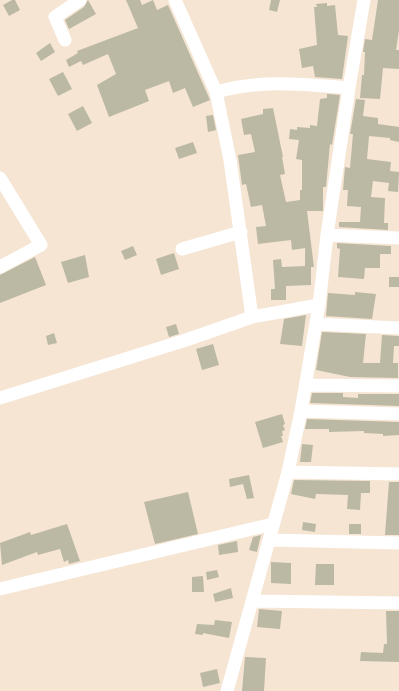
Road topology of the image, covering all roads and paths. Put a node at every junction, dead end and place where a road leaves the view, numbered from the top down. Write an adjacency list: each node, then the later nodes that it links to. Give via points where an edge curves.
1 (80, 0): 4 (street, via 56,17)
2 (175, 0): 6 (street)
3 (364, 0): 5 (street)
4 (65, 40)
5 (349, 88): 6 (street, via 270,82); 9 (street)
6 (216, 92): 8 (street)
7 (0, 178): 12 (street, via 41,245)
8 (241, 232): 11 (street); 14 (street)
9 (327, 235): 10 (street); 13 (street)
10 (399, 238)
11 (182, 249)
12 (0, 267)
13 (319, 305): 14 (street); 15 (street)
14 (252, 317): 19 (street)
15 (316, 324): 16 (street); 17 (street)
16 (399, 328)
17 (306, 385): 18 (street); 20 (street)
18 (399, 386)
19 (0, 398)
20 (301, 412): 21 (street); 22 (street)
21 (399, 414)
22 (288, 472): 23 (street); 24 (street)
23 (399, 474)
24 (273, 524): 25 (street); 27 (street)
25 (269, 540): 26 (street); 28 (street)
26 (399, 543)
27 (0, 590)
28 (252, 601): 29 (street); 30 (street)
29 (399, 603)
30 (227, 691)

